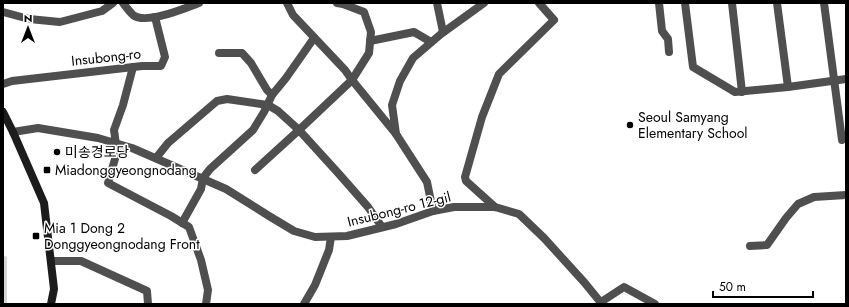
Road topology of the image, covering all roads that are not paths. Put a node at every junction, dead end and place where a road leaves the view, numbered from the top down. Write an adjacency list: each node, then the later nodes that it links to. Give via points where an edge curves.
1 (113, 3): 15 (street, via 102,11 60,22 29,19)
2 (123, 3): 16 (street)
3 (132, 3): 16 (street)
4 (199, 3): 17 (street)
5 (286, 3): 19 (street, via 293,15)
6 (337, 3): 20 (street, via 364,12 372,32)
7 (438, 3): 18 (street)
8 (484, 3): 18 (street)
9 (539, 3): 43 (street, via 554,20 499,74 482,117 465,177 466,181)
10 (659, 3): 22 (street, via 662,31 668,39)
11 (684, 3): 30 (street, via 692,67 735,92)
12 (732, 3): 30 (street)
13 (777, 3): 29 (street)
14 (824, 3): 27 (street)
15 (3, 12)
16 (132, 13): 17 (street, via 134,16 147,19)
17 (155, 17): 24 (street, Insubong-ro, via 165,58 161,66)
18 (443, 32): 21 (street)
19 (314, 38): 26 (street, via 346,70); 31 (street)
20 (370, 41): 21 (street, via 414,32); 26 (street, via 369,53)
21 (431, 42): 36 (street, via 413,58 400,81 392,105)
22 (669, 52)
23 (219, 54): 31 (street, via 242,54)
24 (133, 67): 28 (street, Insubong-ro); 38 (street, via 114,130)
25 (846, 78): 27 (street)
26 (352, 80): 34 (street); 36 (street)
27 (835, 80): 29 (street); 37 (street)
28 (3, 84)
29 (788, 87): 30 (street)
30 (742, 92)
31 (272, 95): 32 (street)
32 (268, 105): 34 (street); 39 (street, via 227,99 217,101 168,143); 41 (street, via 254,130)
33 (3, 112): 35 (main road)
34 (299, 130): 40 (street); 46 (street, via 368,207)
35 (13, 132): 38 (street, Insubong-ro 12-gil, via 38,128); 49 (main road, via 44,203)
36 (396, 134): 44 (street, via 427,182)
37 (842, 140)
38 (115, 143): 39 (street, Insubong-ro 12-gil); 45 (street, via 116,152 108,183)
39 (156, 158): 41 (street, Insubong-ro 12-gil)
40 (255, 170)
41 (202, 178): 45 (street, via 201,189); 47 (street, Insubong-ro 12-gil, via 226,189 294,231 314,237)
42 (846, 195): 48 (street, via 814,197 798,204 767,245)
43 (495, 207): 44 (street, Insubong-ro 12-gil, via 454,207); 50 (street, Insubong-ro 12-gil, via 519,214)
44 (433, 211): 46 (street, Insubong-ro 12-gil)
45 (182, 223): 53 (street, via 190,227 201,260 208,290)
46 (382, 228): 47 (street, Insubong-ro 12-gil, via 347,236)
47 (331, 236): 54 (street, via 329,250 318,278)
48 (750, 246)
49 (51, 261): 51 (main road, via 54,289); 52 (street, via 81,261 147,291)
50 (602, 303): 55 (street, via 624,287)
51 (51, 304)
52 (148, 304)
53 (206, 304)
54 (304, 304)
55 (655, 304)

